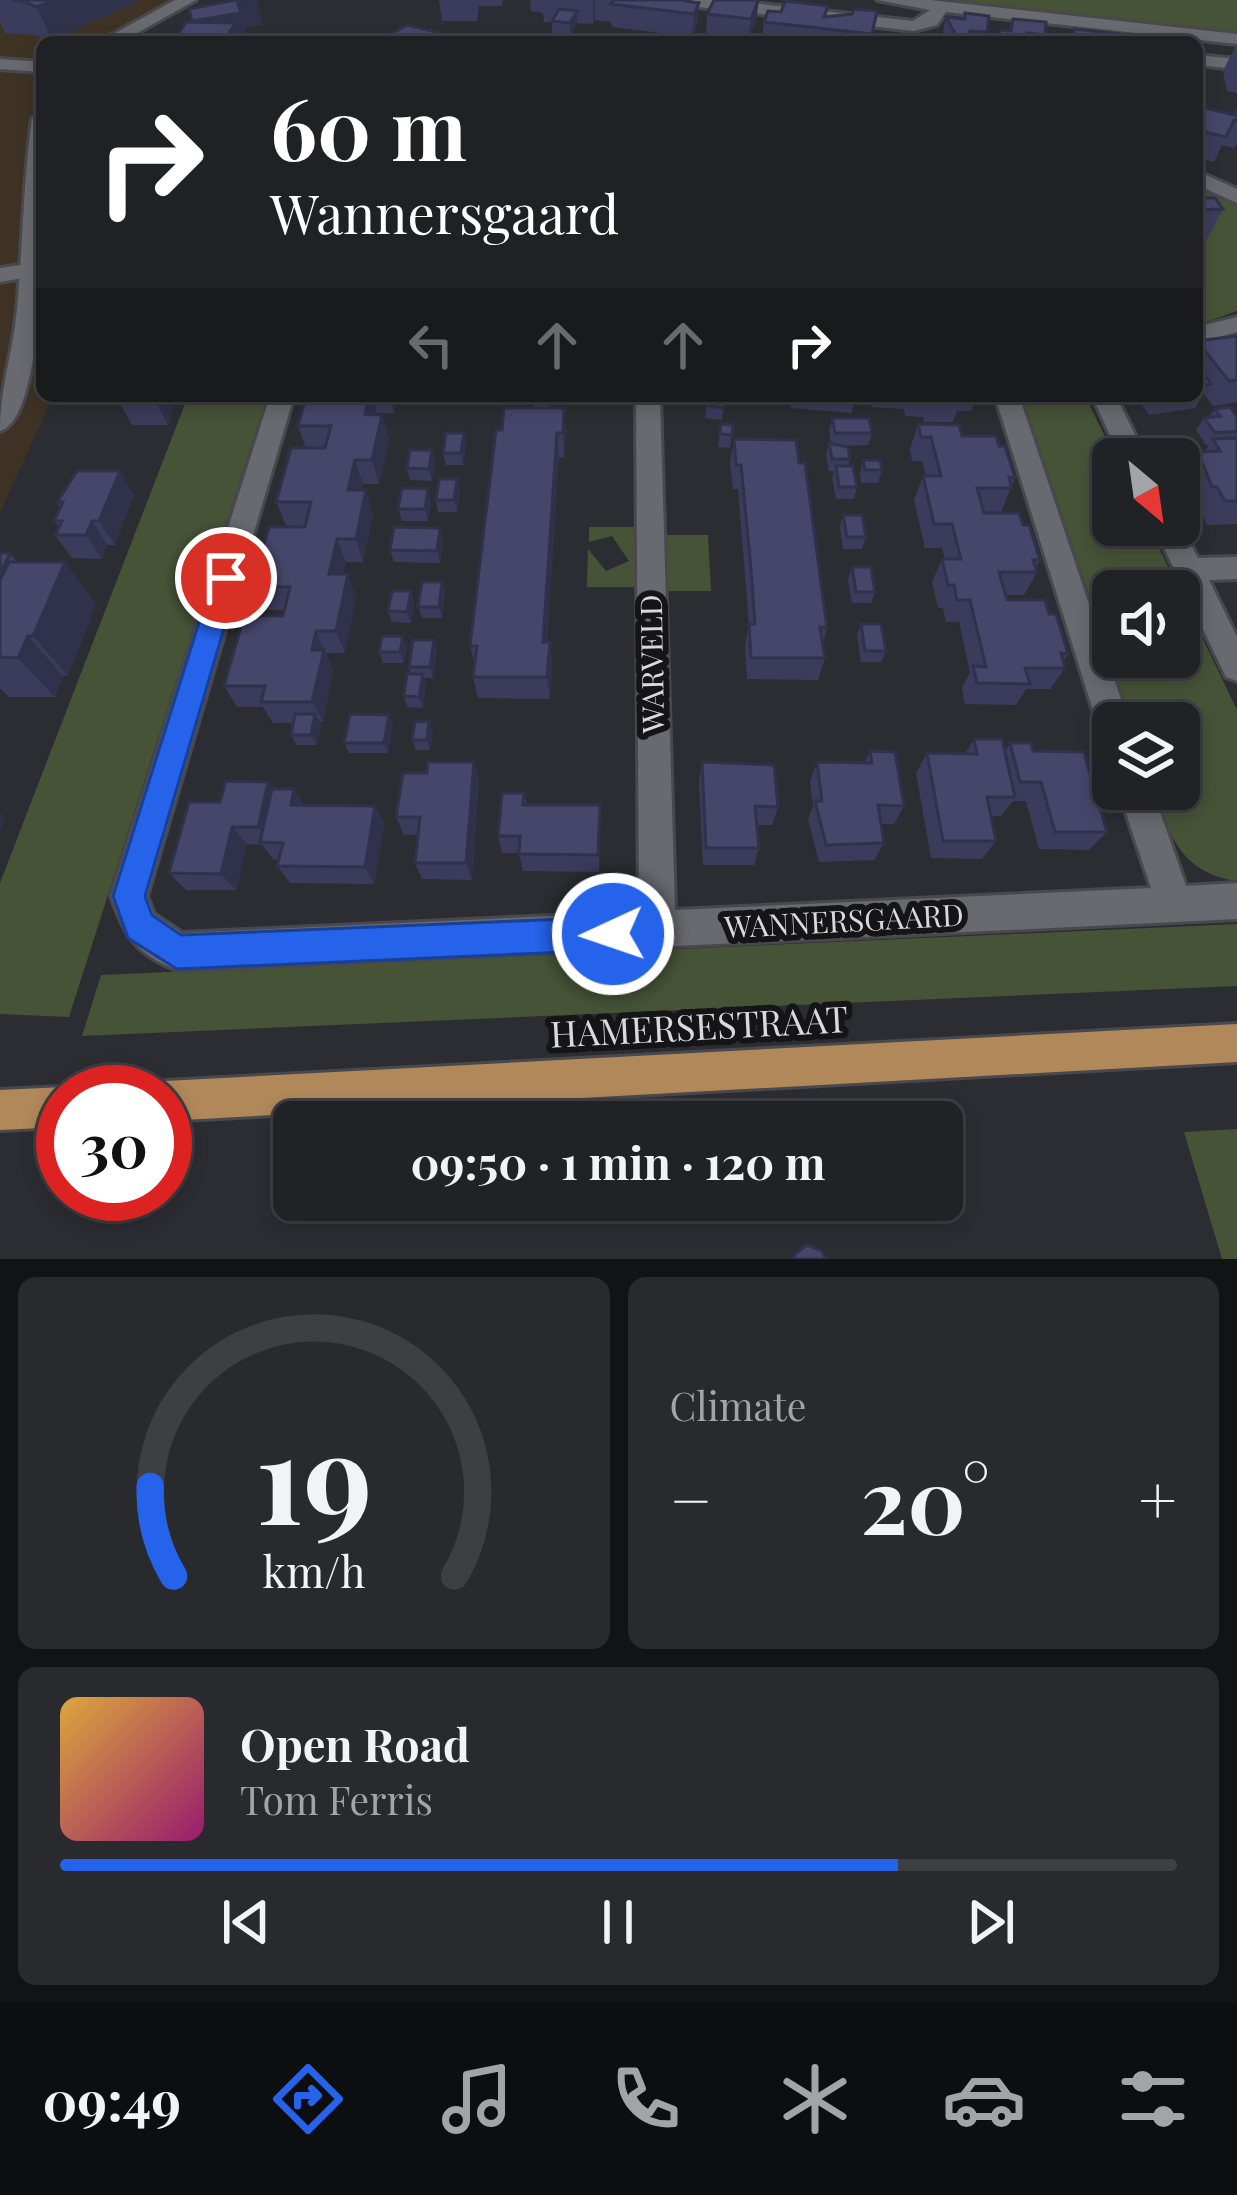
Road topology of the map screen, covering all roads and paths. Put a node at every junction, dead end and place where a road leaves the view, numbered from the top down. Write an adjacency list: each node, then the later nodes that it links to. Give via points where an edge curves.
1 (188, 0): 6 (street)
2 (680, 0): 4 (street, via 914,26)
3 (884, 0): 4 (street)
4 (941, 7): 5 (street)
5 (1048, 19): 7 (street); 8 (street)
6 (119, 36)
7 (1060, 36)
8 (1237, 39)
9 (1203, 61): 11 (street)
10 (0, 64): 12 (street)
11 (1237, 64)
12 (36, 67)
13 (1203, 180): 15 (street)
14 (36, 182): 16 (street)
15 (1237, 197)
16 (27, 271): 17 (street); 24 (street, via 28,328)
17 (0, 275)
18 (1237, 324): 19 (street)
19 (1203, 333)
20 (280, 402): 35 (street, WANNERSGAARD, via 129,896 140,926 177,952)
21 (648, 402): 35 (street, WARVELD)
22 (1009, 402): 31 (street)
23 (1106, 402): 25 (street)
24 (0, 422)
25 (1124, 438)
26 (1177, 546): 28 (street)
27 (1237, 568): 28 (street)
28 (1189, 570)
29 (1200, 592): 30 (street)
30 (1237, 668)
31 (1106, 702)
32 (1143, 810): 34 (street)
33 (1237, 901): 34 (street, WANNERSGAARD)
34 (1175, 904): 35 (street, WANNERSGAARD)
35 (657, 932)
36 (1237, 1043): 37 (main road, HAMERSESTRAAT)
37 (192, 1100)
38 (36, 1108): 39 (main road)
39 (0, 1110)

